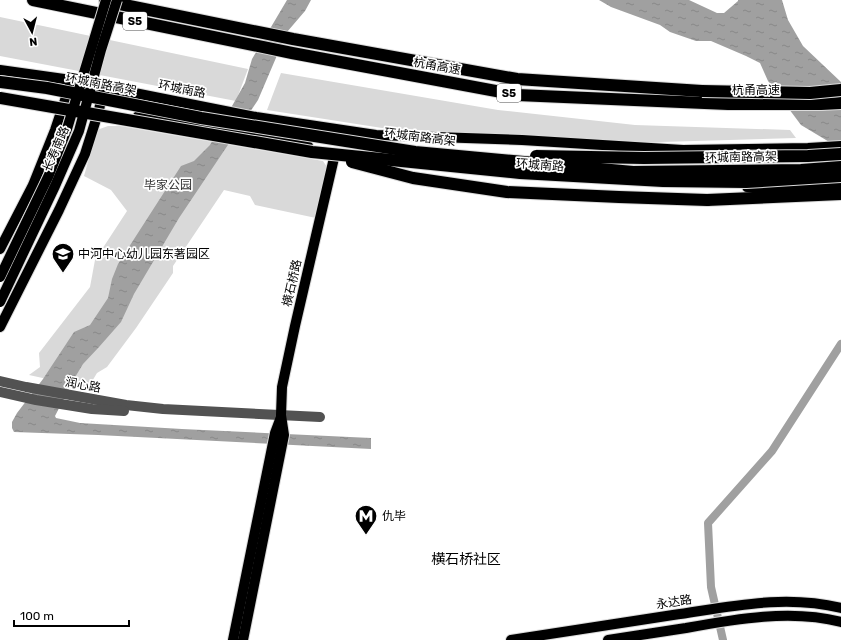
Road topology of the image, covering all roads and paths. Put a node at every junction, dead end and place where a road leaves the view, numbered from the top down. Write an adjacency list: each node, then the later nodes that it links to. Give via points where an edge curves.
1 (33, 0): 11 (highway, 杭甬高速 / S5, via 292,53 516,95 728,104)
2 (102, 0): 9 (highway, 杭甬高速 / S5, bridge, via 244,30 517,79 702,91)
3 (106, 0): 24 (main road, 长寿南路, bridge, via 67,129 49,175)
4 (117, 0): 25 (main road, 长寿南路, bridge, via 100,50 79,131)
5 (0, 70): 6 (main road, 环城南路)
6 (71, 81): 8 (main road, 环城南路); 12 (main road)
7 (0, 82): 16 (highway, 环城南路高架, bridge, via 47,88 201,118)
8 (104, 87): 13 (main road); 14 (main road, 环城南路, via 256,117 376,135 522,140 683,150)
9 (841, 90)
10 (0, 96): 12 (main road); 15 (highway, 环城南路高架, bridge)
11 (841, 103)
12 (64, 105): 13 (main road); 23 (main road, via 33,185)
13 (99, 110): 21 (main road, 环城南路, via 213,127 430,166 508,176 776,188); 26 (main road, via 85,154)
14 (841, 146)
15 (312, 152): 18 (highway, bridge); 20 (highway, 环城南路高架, bridge, via 520,173 663,181 746,182)
16 (415, 152): 17 (highway, bridge, via 644,158); 19 (highway, 环城南路高架, bridge, via 633,172 801,170)
17 (841, 154)
18 (334, 158): 22 (highway, bridge, via 412,178 507,192 707,200); 30 (main road, 横石桥路, via 282,388)
19 (841, 167)
20 (841, 176)
21 (841, 184)
22 (841, 194)
23 (0, 249)
24 (0, 277)
25 (0, 302)
26 (0, 327)
27 (0, 381): 29 (street, 润心路, via 98,401)
28 (0, 392): 29 (street, 润心路, via 92,409)
29 (163, 409): 30 (street, 润心路)
30 (282, 415): 31 (street, 润心路); 34 (main road, 横石桥路, via 275,433); 35 (main road, 横石桥路, via 284,435)
31 (320, 417)
32 (841, 608): 36 (main road, 永达路, via 824,604 780,601 736,605)
33 (841, 622): 37 (main road, via 799,616 738,619)
34 (233, 640)
35 (243, 640)
36 (511, 640)
37 (608, 640)

